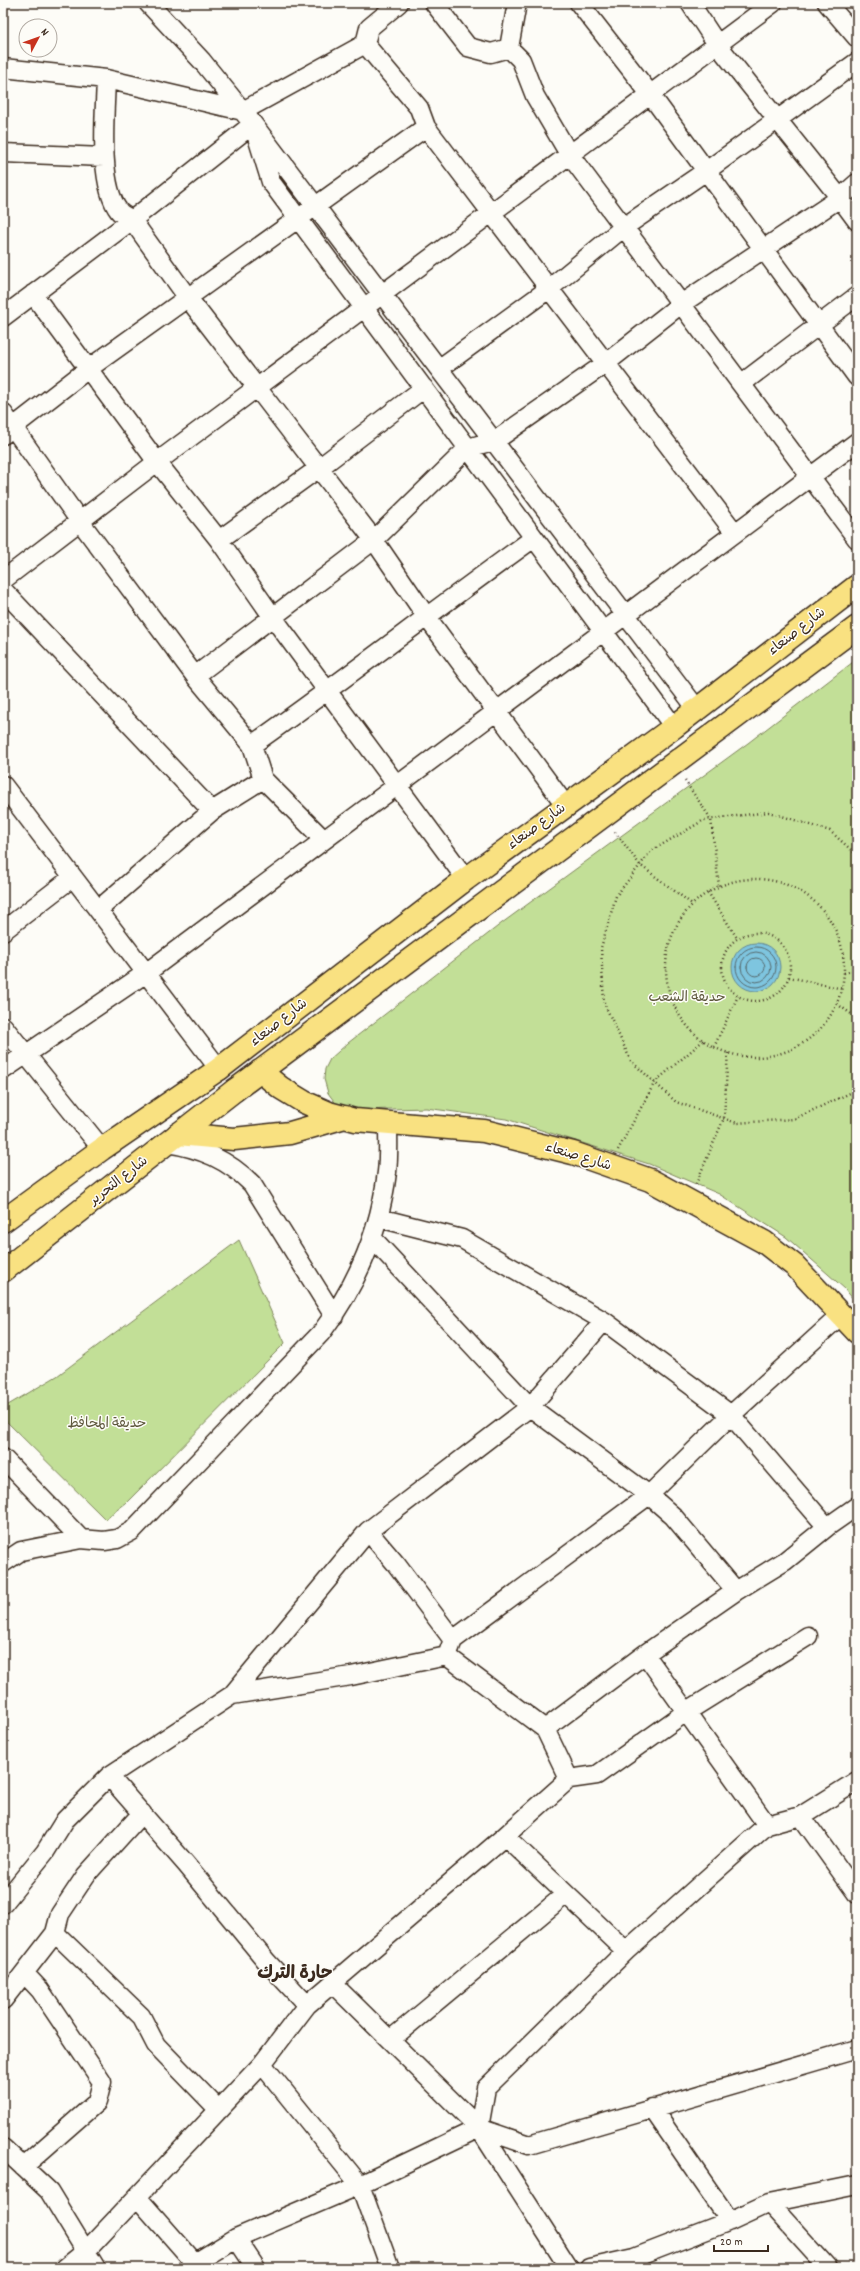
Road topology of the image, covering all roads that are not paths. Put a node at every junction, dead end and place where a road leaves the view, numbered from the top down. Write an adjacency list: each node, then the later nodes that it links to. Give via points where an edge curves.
1 (148, 3): 17 (street, via 202,61)
2 (399, 3): 10 (street, via 369,28)
3 (434, 3): 12 (street, via 468,46 491,53)
4 (517, 3): 12 (street)
5 (579, 3): 16 (street)
6 (690, 3): 11 (street)
7 (772, 3): 11 (street)
8 (827, 3): 9 (street)
9 (857, 38)
10 (365, 44): 17 (street); 19 (street, via 419,108)
11 (717, 44): 16 (street); 18 (street)
12 (509, 48): 21 (street, via 521,60 535,96)
13 (857, 62): 18 (street)
14 (3, 68): 15 (street)
15 (106, 79): 17 (street); 22 (street)
16 (650, 94): 21 (street); 23 (street)
17 (248, 118): 26 (street); 28 (street, via 271,182); 29 (street)
18 (777, 119): 23 (street); 25 (street)
19 (426, 126): 26 (street); 27 (street)
20 (3, 153): 22 (street)
21 (569, 154): 27 (street); 31 (street)
22 (104, 157): 29 (street, via 112,198 120,213)
23 (706, 170): 31 (street); 32 (street)
24 (857, 183): 25 (street)
25 (840, 198): 30 (street); 32 (street)
26 (315, 205): 28 (street); 34 (street)
27 (491, 212): 33 (street); 34 (street)
28 (297, 219): 37 (street); 39 (street)
29 (132, 220): 35 (street); 37 (street)
30 (857, 222)
31 (624, 227): 33 (street); 38 (street)
32 (763, 248): 38 (street); 41 (street)
33 (548, 288): 42 (street); 43 (street)
34 (382, 293): 39 (street); 43 (street)
35 (33, 294): 40 (street); 44 (street)
36 (857, 296): 41 (street)
37 (188, 298): 44 (street); 47 (street)
38 (681, 304): 42 (street); 46 (street)
39 (364, 307): 47 (street); 48 (street)
40 (3, 317)
41 (819, 325): 45 (street); 46 (street)
42 (606, 363): 50 (street); 57 (street)
43 (440, 368): 50 (street)
44 (88, 369): 49 (street); 53 (street)
45 (857, 377)
46 (741, 384): 55 (street)
47 (256, 388): 53 (street); 54 (street)
48 (424, 388): 52 (street); 54 (street)
49 (6, 425): 56 (street)
50 (494, 440): 52 (street); 65 (street)
51 (857, 442): 55 (street)
52 (468, 448): 58 (street); 61 (street)
53 (157, 462): 56 (street); 60 (street)
54 (320, 468): 60 (street); 61 (street)
55 (810, 477): 57 (street); 59 (street)
56 (79, 520): 62 (street); 70 (street)
57 (735, 533): 65 (street)
58 (534, 538): 67 (street); 69 (street)
59 (857, 539)
60 (219, 540): 66 (street)
61 (374, 540): 66 (street); 67 (street)
62 (3, 580)
63 (857, 586): 72 (main road, شارع صنعاء)
64 (3, 590): 80 (street)
65 (626, 614): 69 (street); 72 (street)
66 (272, 616): 70 (street); 71 (street)
67 (426, 616): 71 (street); 73 (street)
68 (857, 626): 91 (main road, شارع صنعاء)
69 (604, 631): 73 (street); 74 (street)
70 (195, 676): 75 (street)
71 (329, 691): 75 (street); 78 (street)
72 (697, 709): 74 (main road, شارع صنعاء)
73 (496, 711): 78 (street); 79 (street)
74 (674, 727): 79 (main road, شارع صنعاء)
75 (252, 745): 76 (street)
76 (263, 779): 80 (street); 81 (street)
77 (3, 785): 82 (street)
78 (397, 785): 81 (street); 83 (street)
79 (566, 806): 83 (main road, شارع صنعاء)
80 (212, 811): 84 (street)
81 (324, 840): 86 (street)
82 (73, 877): 84 (street); 85 (street)
83 (466, 879): 89 (main road, شارع صنعاء)
84 (98, 910): 86 (street)
85 (3, 931)
86 (146, 973): 88 (street); 89 (street)
87 (3, 1026): 88 (street)
88 (26, 1054): 90 (street); 96 (street)
89 (219, 1069): 96 (main road)
90 (3, 1070)
91 (260, 1071): 92 (main road, شارع صنعاء); 93 (main road, شارع صنعاء, via 304,1102)
92 (235, 1090): 95 (main road, شارع التحرير)
93 (344, 1117): 94 (main road, شارع صنعاء); 95 (main road, via 283,1134 234,1139)
94 (388, 1124): 97 (street, via 387,1171); 101 (main road, شارع صنعاء, via 484,1131 573,1153 650,1180 764,1242 795,1266)
95 (172, 1139): 100 (main road, شارع التحرير); 102 (street, via 184,1146 216,1156 240,1172 252,1184)
96 (102, 1149): 98 (main road)
97 (379, 1218): 99 (street); 103 (street, via 462,1239)
98 (3, 1221)
99 (373, 1239): 102 (street, via 356,1279); 105 (street)
100 (3, 1271)
101 (841, 1315): 104 (main road, شارع صنعاء); 106 (street)
102 (334, 1316): 112 (street, via 306,1349 132,1531 117,1539)
103 (604, 1321): 105 (street); 106 (street)
104 (857, 1332)
105 (530, 1407): 108 (street); 111 (street)
106 (731, 1415): 108 (street); 110 (street)
107 (3, 1458): 112 (street)
108 (649, 1495): 114 (street, via 673,1516); 116 (street)
109 (857, 1506): 110 (street)
110 (827, 1527): 114 (street, via 785,1561)
111 (368, 1531): 116 (street, via 396,1564); 118 (street)
112 (82, 1539): 113 (street, via 22,1551)
113 (3, 1563)
114 (736, 1591): 117 (street)
115 (808, 1636): 119 (street)
116 (450, 1648): 118 (street, via 351,1676); 120 (street)
117 (645, 1654): 119 (street); 120 (street)
118 (232, 1695): 121 (street)
119 (686, 1712): 122 (street, via 597,1775); 126 (street)
120 (545, 1729): 122 (street)
121 (109, 1776): 124 (street); 130 (street, via 65,1820 45,1852)
122 (569, 1779): 127 (street)
123 (857, 1781): 125 (street)
124 (142, 1814): 131 (street, via 86,1875 60,1914); 136 (street, via 267,1962)
125 (801, 1816): 126 (street); 129 (street)
126 (767, 1825): 132 (street)
127 (505, 1836): 128 (street); 134 (street)
128 (566, 1894): 132 (street); 137 (street)
129 (857, 1894)
130 (3, 1904)
131 (55, 1933): 133 (street); 141 (street, via 140,2016 156,2045)
132 (626, 1951): 142 (street, via 486,2088)
133 (24, 1973): 135 (street); 144 (street, via 40,1990 102,2082 97,2102)
134 (333, 1984): 136 (street); 137 (street)
135 (3, 2000)
136 (307, 2005): 139 (street)
137 (390, 2040): 142 (street)
138 (857, 2049): 140 (street)
139 (262, 2064): 141 (street); 145 (street)
140 (652, 2108): 142 (street, via 529,2145); 149 (street)
141 (219, 2110): 147 (street)
142 (478, 2128): 145 (street); 158 (street)
143 (3, 2148): 144 (street)
144 (23, 2167): 151 (street, via 48,2191)
145 (360, 2185): 150 (street); 157 (street)
146 (857, 2185): 148 (street)
147 (137, 2197): 151 (street); 153 (street)
148 (769, 2203): 149 (street); 160 (street)
149 (730, 2221): 152 (street)
150 (236, 2238): 153 (street); 156 (street)
151 (86, 2251): 154 (street); 155 (street)
152 (636, 2263): 159 (street)
153 (191, 2266)
154 (65, 2268)
155 (96, 2268)
156 (256, 2268)
157 (390, 2268)
158 (570, 2268)
159 (589, 2268)
160 (828, 2268)

